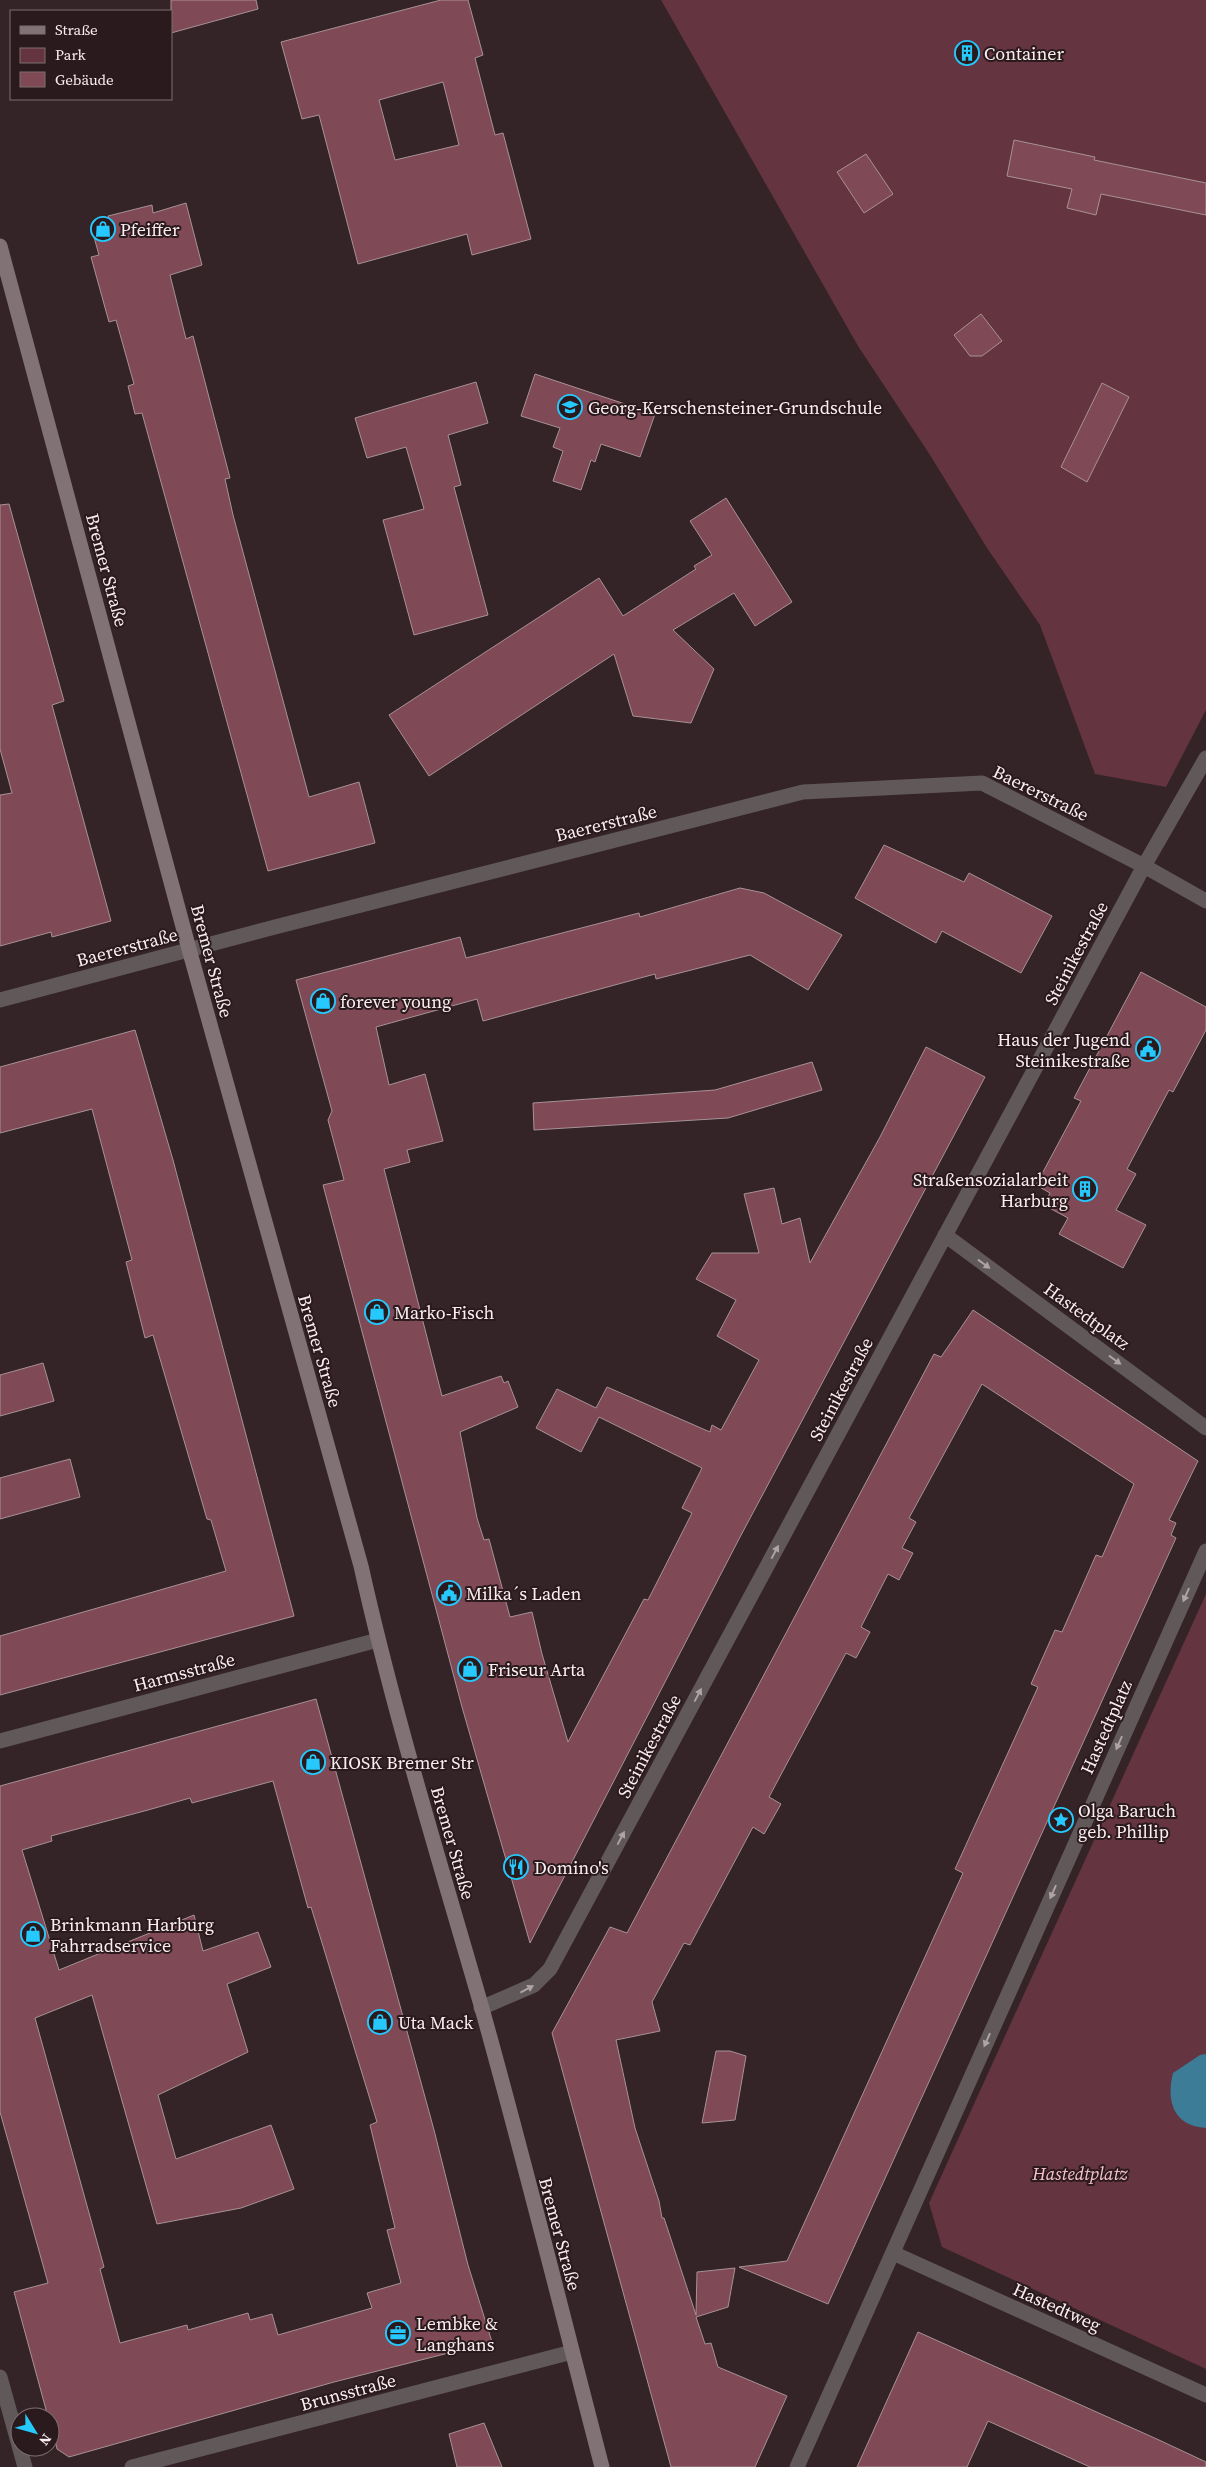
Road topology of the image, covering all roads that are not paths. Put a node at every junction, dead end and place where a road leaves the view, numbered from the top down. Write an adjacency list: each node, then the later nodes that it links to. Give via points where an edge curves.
1 (0, 246): 5 (main road, Bremer Straße)
2 (1206, 758): 3 (street, Steinikestraße)
3 (1144, 866): 4 (street, Baererstraße); 5 (street, Baererstraße, via 982,783 803,792); 7 (street, Steinikestraße)
4 (1206, 901)
5 (189, 950): 6 (street, Baererstraße); 10 (main road, Bremer Straße, via 361,1566)
6 (0, 1000)
7 (945, 1235): 8 (street, Hastedtplatz, one-way to 8); 12 (street, Steinikestraße, one-way to 7, via 534,1985 550,1969)
8 (1206, 1428)
9 (1206, 1551): 13 (street, Hastedtplatz, one-way to 13)
10 (378, 1640): 11 (street, Harmsstraße); 12 (main road, Bremer Straße)
11 (0, 1741)
12 (481, 2008): 14 (main road, Bremer Straße)
13 (893, 2253): 16 (street, Hastedtweg); 20 (street, Hastedtplatz)
14 (572, 2352): 18 (street, Brunsstraße); 19 (main road, Bremer Straße)
15 (0, 2377): 17 (street)
16 (1206, 2396)
17 (25, 2467)
18 (132, 2467)
19 (602, 2467)
20 (797, 2467)

